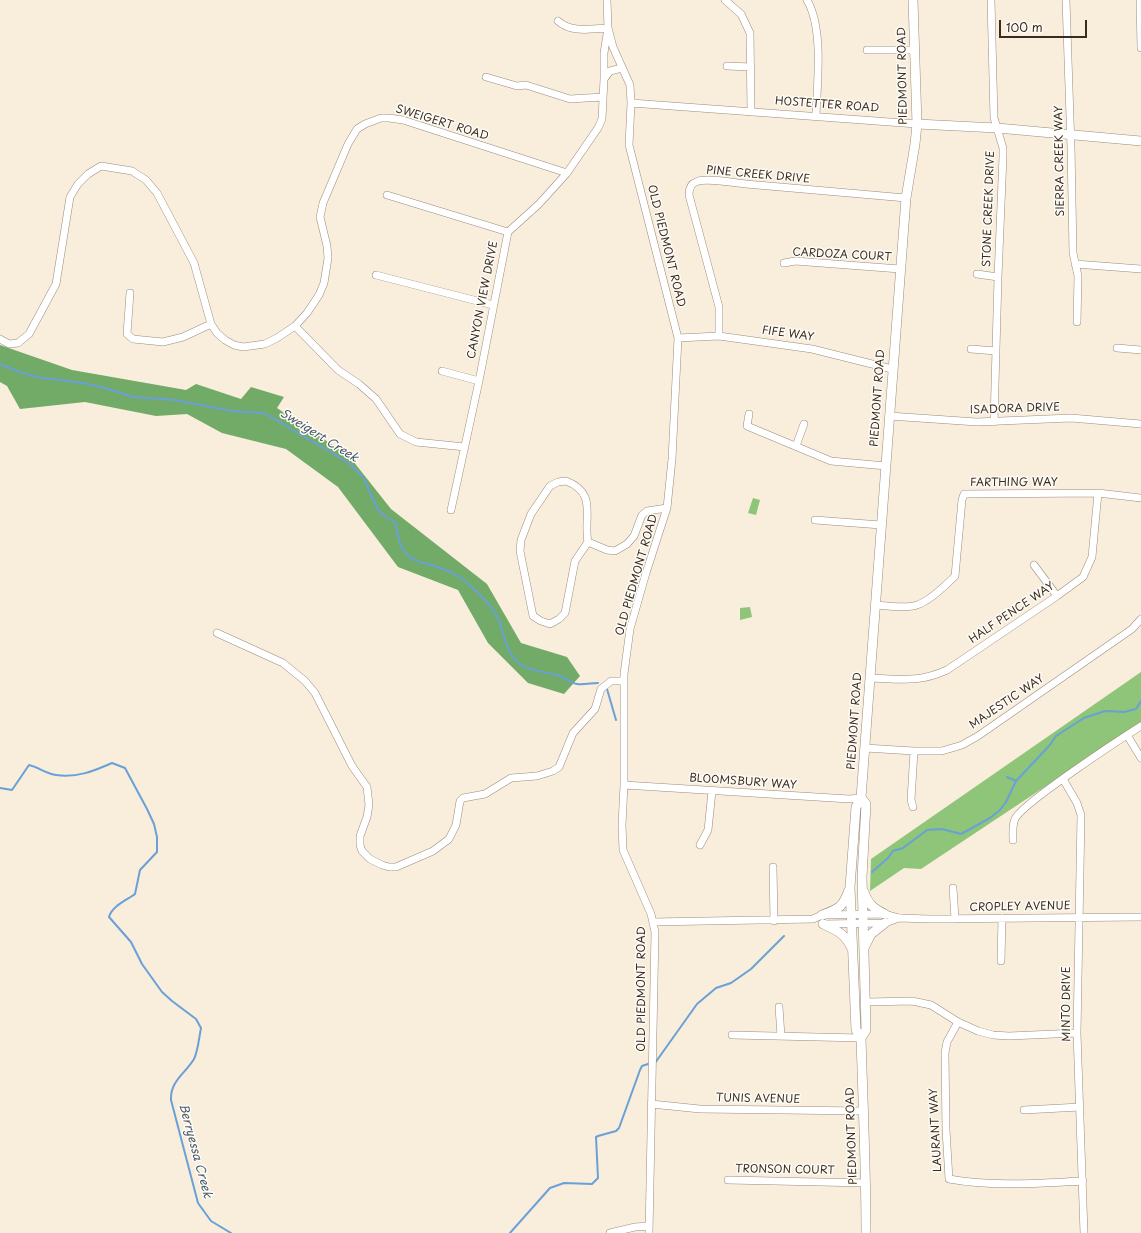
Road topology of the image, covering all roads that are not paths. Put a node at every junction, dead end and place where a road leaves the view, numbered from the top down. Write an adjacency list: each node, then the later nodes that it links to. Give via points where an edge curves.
1 (607, 0): 9 (street, OLD PIEDMONT ROAD)
2 (725, 0): 14 (street, via 741,14 750,33)
3 (808, 0): 21 (street, via 819,44)
4 (913, 0): 12 (main road, PIEDMONT ROAD)
5 (991, 0): 23 (street, STONE CREEK DRIVE, via 994,118)
6 (1066, 0): 24 (street, SIERRA CREEK WAY)
7 (1140, 0): 10 (street)
8 (558, 20): 9 (street, via 563,25 580,30)
9 (608, 28): 15 (street, OLD PIEDMONT ROAD); 17 (street, CANYON VIEW DRIVE, via 604,53)
10 (1141, 48)
11 (867, 50): 12 (street)
12 (914, 50): 22 (main road, PIEDMONT ROAD)
13 (727, 66): 14 (street)
14 (752, 67): 20 (street)
15 (622, 68): 17 (street, via 610,70); 19 (street, OLD PIEDMONT ROAD, via 630,85)
16 (486, 77): 18 (street, via 570,98)
17 (604, 79): 18 (street, CANYON VIEW DRIVE)
18 (603, 97): 26 (street, CANYON VIEW DRIVE, via 602,119 598,128)
19 (631, 104): 20 (street, HOSTETTER ROAD); 44 (street, OLD PIEDMONT ROAD, via 629,145)
20 (751, 112): 21 (street, HOSTETTER ROAD)
21 (816, 116): 22 (street, HOSTETTER ROAD)
22 (917, 124): 23 (main road, HOSTETTER ROAD); 28 (main road, PIEDMONT ROAD)
23 (997, 128): 24 (main road, HOSTETTER ROAD); 37 (street, STONE CREEK DRIVE, via 1003,156)
24 (1071, 135): 25 (main road, HOSTETTER ROAD); 32 (street, SIERRA CREEK WAY)
25 (1141, 141)
26 (567, 173): 29 (street, CANYON VIEW DRIVE, via 539,204); 42 (street, SWEIGERT ROAD, via 402,120 381,118 365,124 357,129 348,144 323,203 320,217 328,258 324,283 307,313)
27 (386, 195): 29 (street)
28 (906, 198): 33 (main road, PIEDMONT ROAD); 43 (street, PINE CREEK DRIVE, via 722,180 699,181 692,184 689,195 719,307)
29 (508, 232): 39 (street, CANYON VIEW DRIVE)
30 (1141, 260): 34 (street)
31 (784, 263): 33 (street, CARDOZA COURT, via 795,261)
32 (1075, 264): 34 (street); 40 (street, SIERRA CREEK WAY, via 1078,276)
33 (900, 269): 50 (main road, PIEDMONT ROAD)
34 (1141, 269)
35 (977, 274): 37 (street, STONE CREEK DRIVE)
36 (376, 275): 39 (street)
37 (998, 277): 48 (street, STONE CREEK DRIVE)
38 (130, 293): 41 (street, via 127,334 133,340 163,342 183,337)
39 (493, 305): 52 (street, CANYON VIEW DRIVE)
40 (1077, 322)
41 (211, 324): 42 (street, SWEIGERT ROAD, via 224,340 243,347 264,344); 45 (street, SWEIGERT ROAD, via 194,263 157,193 146,180 132,172 101,166 88,174 70,197 56,284 29,334 18,343 9,344)
42 (295, 326): 59 (street, via 338,370 376,399 400,434 416,442)
43 (719, 336): 44 (street, FIFE WAY); 50 (street, FIFE WAY, via 812,348)
44 (678, 338): 63 (street, OLD PIEDMONT ROAD)
45 (0, 339)
46 (971, 348): 48 (street)
47 (1117, 348): 49 (street)
48 (996, 350): 55 (street, STONE CREEK DRIVE)
49 (1141, 350)
50 (892, 369): 54 (main road, PIEDMONT ROAD)
51 (442, 371): 52 (street)
52 (479, 381): 59 (street, CANYON VIEW DRIVE)
53 (749, 414): 58 (street, via 747,426)
54 (889, 416): 55 (street, ISADORA DRIVE); 60 (main road, PIEDMONT ROAD)
55 (994, 422): 57 (street, ISADORA DRIVE, via 1071,418)
56 (804, 424): 58 (street)
57 (1141, 424)
58 (796, 446): 60 (street, via 831,461)
59 (465, 447): 64 (street, CANYON VIEW DRIVE)
60 (886, 466): 66 (main road, PIEDMONT ROAD)
61 (1098, 493): 62 (street, FARTHING WAY); 69 (street, HALF PENCE WAY, via 1092,557 1083,577); 70 (street, FARTHING WAY, via 964,494 955,576 939,591 917,605)
62 (1141, 498)
63 (667, 508): 67 (street, via 647,511 642,515 634,536 615,551); 74 (street, OLD PIEDMONT ROAD, via 630,629)
64 (451, 510)
65 (815, 520): 66 (street)
66 (881, 525): 70 (main road, PIEDMONT ROAD)
67 (588, 542): 67 (street, via 575,561 565,613 550,624 533,616 520,552 521,540 531,514 550,486 566,481 581,489 588,509)
68 (1034, 565): 69 (street)
69 (1056, 596): 73 (street, HALF PENCE WAY, via 947,670 932,677 914,680)
70 (876, 605): 73 (main road, PIEDMONT ROAD)
71 (1141, 618): 78 (street, MAJESTIC WAY, via 1132,629 962,746 942,751)
72 (217, 634): 74 (street, via 282,663 315,692 352,766 367,787 369,805 360,836 362,851 370,859 389,867 396,867 433,851 449,839 456,825 460,801 463,798 485,794 511,778 538,776 559,767 573,733 595,709 601,689 611,681)
73 (870, 678): 77 (main road, PIEDMONT ROAD)
74 (624, 681): 81 (street, OLD PIEDMONT ROAD)
75 (1141, 726): 76 (street)
76 (1127, 735): 79 (street); 80 (street)
77 (866, 748): 78 (street, MAJESTIC WAY); 83 (main road, PIEDMONT ROAD)
78 (914, 751): 84 (street, via 911,800)
79 (1141, 758)
80 (1063, 779): 85 (street, via 1019,812 1015,818); 93 (street, MINTO DRIVE, via 1081,815)
81 (624, 785): 82 (street, BLOOMSBURY WAY); 100 (street, OLD PIEDMONT ROAD, via 623,850)
82 (712, 790): 83 (street, BLOOMSBURY WAY); 86 (street, via 708,830)
83 (862, 798): 88 (main road, PIEDMONT ROAD, via 856,807); 89 (main road, PIEDMONT ROAD, via 866,804)
84 (913, 807)
85 (1013, 840)
86 (700, 845)
87 (773, 867): 99 (street)
88 (850, 887): 94 (main road, PIEDMONT ROAD); 98 (main road, via 845,901)
89 (862, 888): 95 (main road, PIEDMONT ROAD); 96 (main road, via 868,901)
90 (953, 888): 97 (street)
91 (1141, 917): 93 (street, CROPLEY AVENUE)
92 (1002, 918): 93 (street, CROPLEY AVENUE); 97 (street, CROPLEY AVENUE); 103 (street)
93 (1078, 918): 107 (street, MINTO DRIVE)
94 (852, 919): 95 (street, CROPLEY AVENUE); 98 (street, CROPLEY AVENUE); 102 (main road, PIEDMONT ROAD)
95 (862, 919): 96 (street, CROPLEY AVENUE); 101 (main road, PIEDMONT ROAD)
96 (885, 919): 97 (street, CROPLEY AVENUE); 101 (main road, via 871,934)
97 (955, 919)
98 (822, 920): 99 (street, CROPLEY AVENUE); 102 (main road, via 844,935)
99 (774, 921): 100 (street, CROPLEY AVENUE)
100 (653, 922): 111 (street, OLD PIEDMONT ROAD, via 655,932)
101 (863, 949): 104 (main road, PIEDMONT ROAD)
102 (854, 951): 110 (main road, PIEDMONT ROAD, via 856,1030)
103 (1001, 961)
104 (866, 1002): 106 (street, via 912,1001 931,1005); 110 (main road, PIEDMONT ROAD, via 866,1030)
105 (779, 1007): 109 (street)
106 (958, 1022): 107 (street, via 993,1035); 116 (street, LAURANT WAY, via 947,1042 945,1053 949,1179 998,1184)
107 (1078, 1033): 112 (street, MINTO DRIVE)
108 (732, 1035): 109 (street)
109 (781, 1036): 110 (street)
110 (861, 1038): 114 (main road, PIEDMONT ROAD)
111 (651, 1104): 114 (street, TUNIS AVENUE, via 700,1109); 118 (street, OLD PIEDMONT ROAD)
112 (1080, 1107): 113 (street); 116 (street, MINTO DRIVE)
113 (1024, 1110)
114 (864, 1111): 117 (main road, PIEDMONT ROAD)
115 (728, 1180): 117 (street, TRONSON COURT)
116 (1083, 1181): 121 (street, MINTO DRIVE)
117 (866, 1183): 120 (main road, PIEDMONT ROAD)
118 (649, 1229): 119 (street, via 635,1226)
119 (610, 1233)
120 (866, 1233)
121 (1084, 1233)

